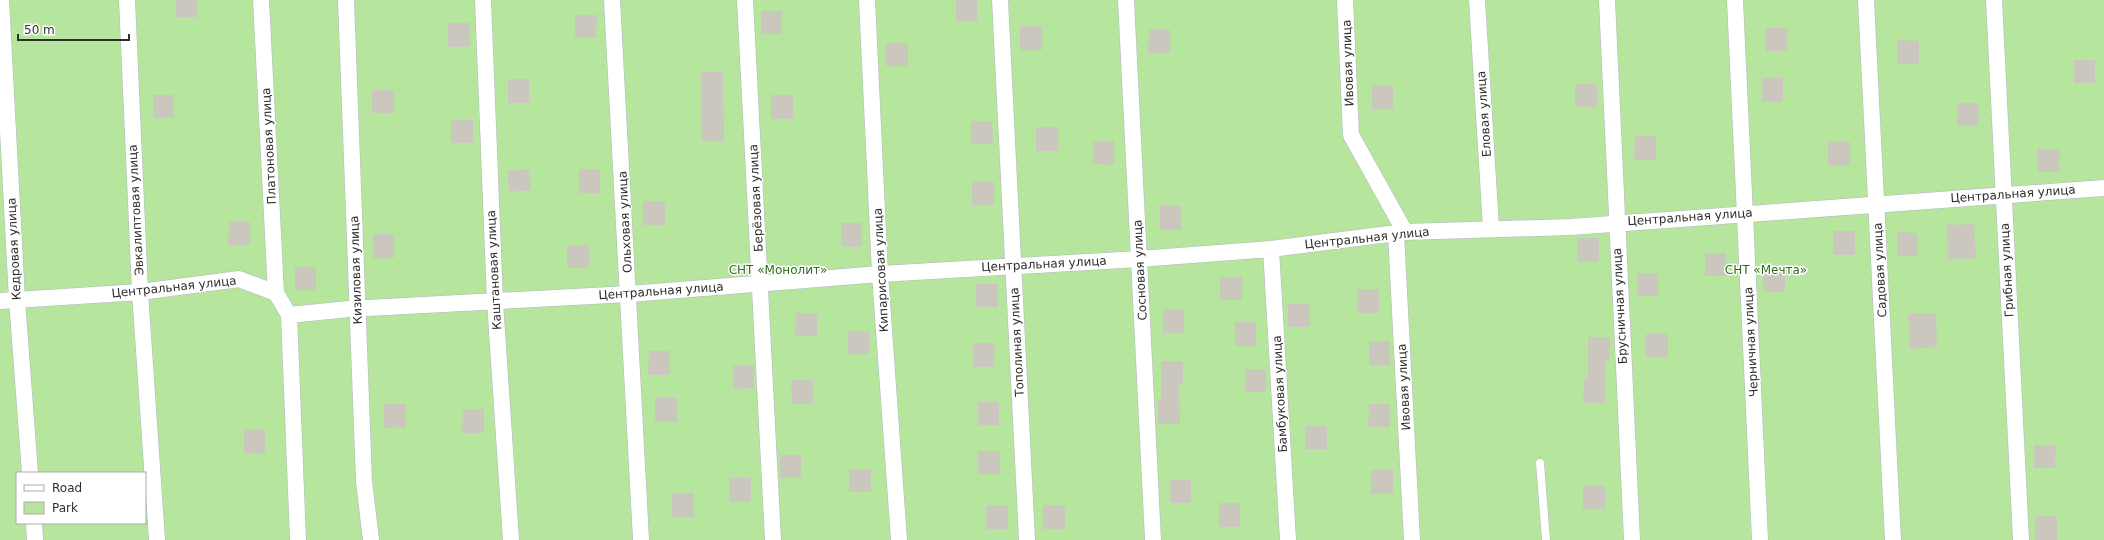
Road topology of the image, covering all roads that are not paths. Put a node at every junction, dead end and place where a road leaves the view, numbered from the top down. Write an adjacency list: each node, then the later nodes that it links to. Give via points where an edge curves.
1 (1, 0): 32 (street, Кедровая улица)
2 (127, 0): 29 (street, Эвкалиптовая улица)
3 (262, 0): 30 (street, Платоновая улица)
4 (346, 0): 35 (street, Кизиловая улица)
5 (483, 0): 34 (street, Каштановая улица)
6 (612, 0): 31 (street, Ольховая улица)
7 (745, 0): 28 (street, Берёзовая улица)
8 (867, 0): 27 (street, Кипарисовая улица)
9 (1000, 0): 26 (street, Тополиная улица)
10 (1126, 0): 25 (street, Сосновая улица)
11 (1345, 0): 23 (street, Ивовая улица, via 1351,135)
12 (1477, 0): 22 (street, Еловая улица)
13 (1607, 0): 21 (street, Брусничная улица)
14 (1735, 0): 20 (street, Черничная улица)
15 (1866, 0): 19 (street, Садовая улица)
16 (1994, 0): 18 (street, Грибная улица)
17 (2104, 188): 18 (street, Центральная улица)
18 (2004, 196): 19 (street, Центральная улица); 56 (street, Грибная улица)
19 (1877, 203): 20 (street, Центральная улица); 55 (street, Садовая улица)
20 (1745, 213): 21 (street, Центральная улица); 54 (street, Черничная улица)
21 (1616, 223): 22 (street, Центральная улица, via 1571,227); 53 (street, Брусничная улица)
22 (1491, 228): 23 (street, Центральная улица)
23 (1400, 233): 24 (street, Центральная улица); 51 (street, Ивовая улица)
24 (1271, 248): 25 (street, Центральная улица); 50 (street, Бамбуковая улица)
25 (1139, 258): 26 (street, Центральная улица); 49 (street, Сосновая улица)
26 (1013, 266): 27 (street, Центральная улица); 48 (street, Тополиная улица)
27 (880, 274): 28 (street, Центральная улица); 47 (street, Кипарисовая улица)
28 (761, 283): 31 (street, Центральная улица); 46 (street, Берёзовая улица)
29 (140, 292): 30 (street, Центральная улица, via 238,279); 32 (street, Центральная улица); 41 (street, Эвкалиптовая улица)
30 (276, 293): 36 (street)
31 (629, 294): 34 (street, Центральная улица); 45 (street, Ольховая улица)
32 (17, 300): 33 (street, Центральная улица); 38 (street, Кедровая улица)
33 (0, 301)
34 (495, 302): 35 (street, Центральная улица); 44 (street, Каштановая улица)
35 (358, 308): 36 (street, Центральная улица); 43 (street, Кизиловая улица, via 364,481)
36 (289, 315): 42 (street)
37 (1540, 463): 52 (lane)
38 (30, 472)
39 (34, 524): 40 (street)
40 (36, 540)
41 (157, 540)
42 (298, 540)
43 (371, 540)
44 (511, 540)
45 (641, 540)
46 (773, 540)
47 (899, 540)
48 (1027, 540)
49 (1153, 540)
50 (1288, 540)
51 (1412, 540)
52 (1546, 540)
53 (1632, 540)
54 (1760, 540)
55 (1893, 540)
56 (2021, 540)

